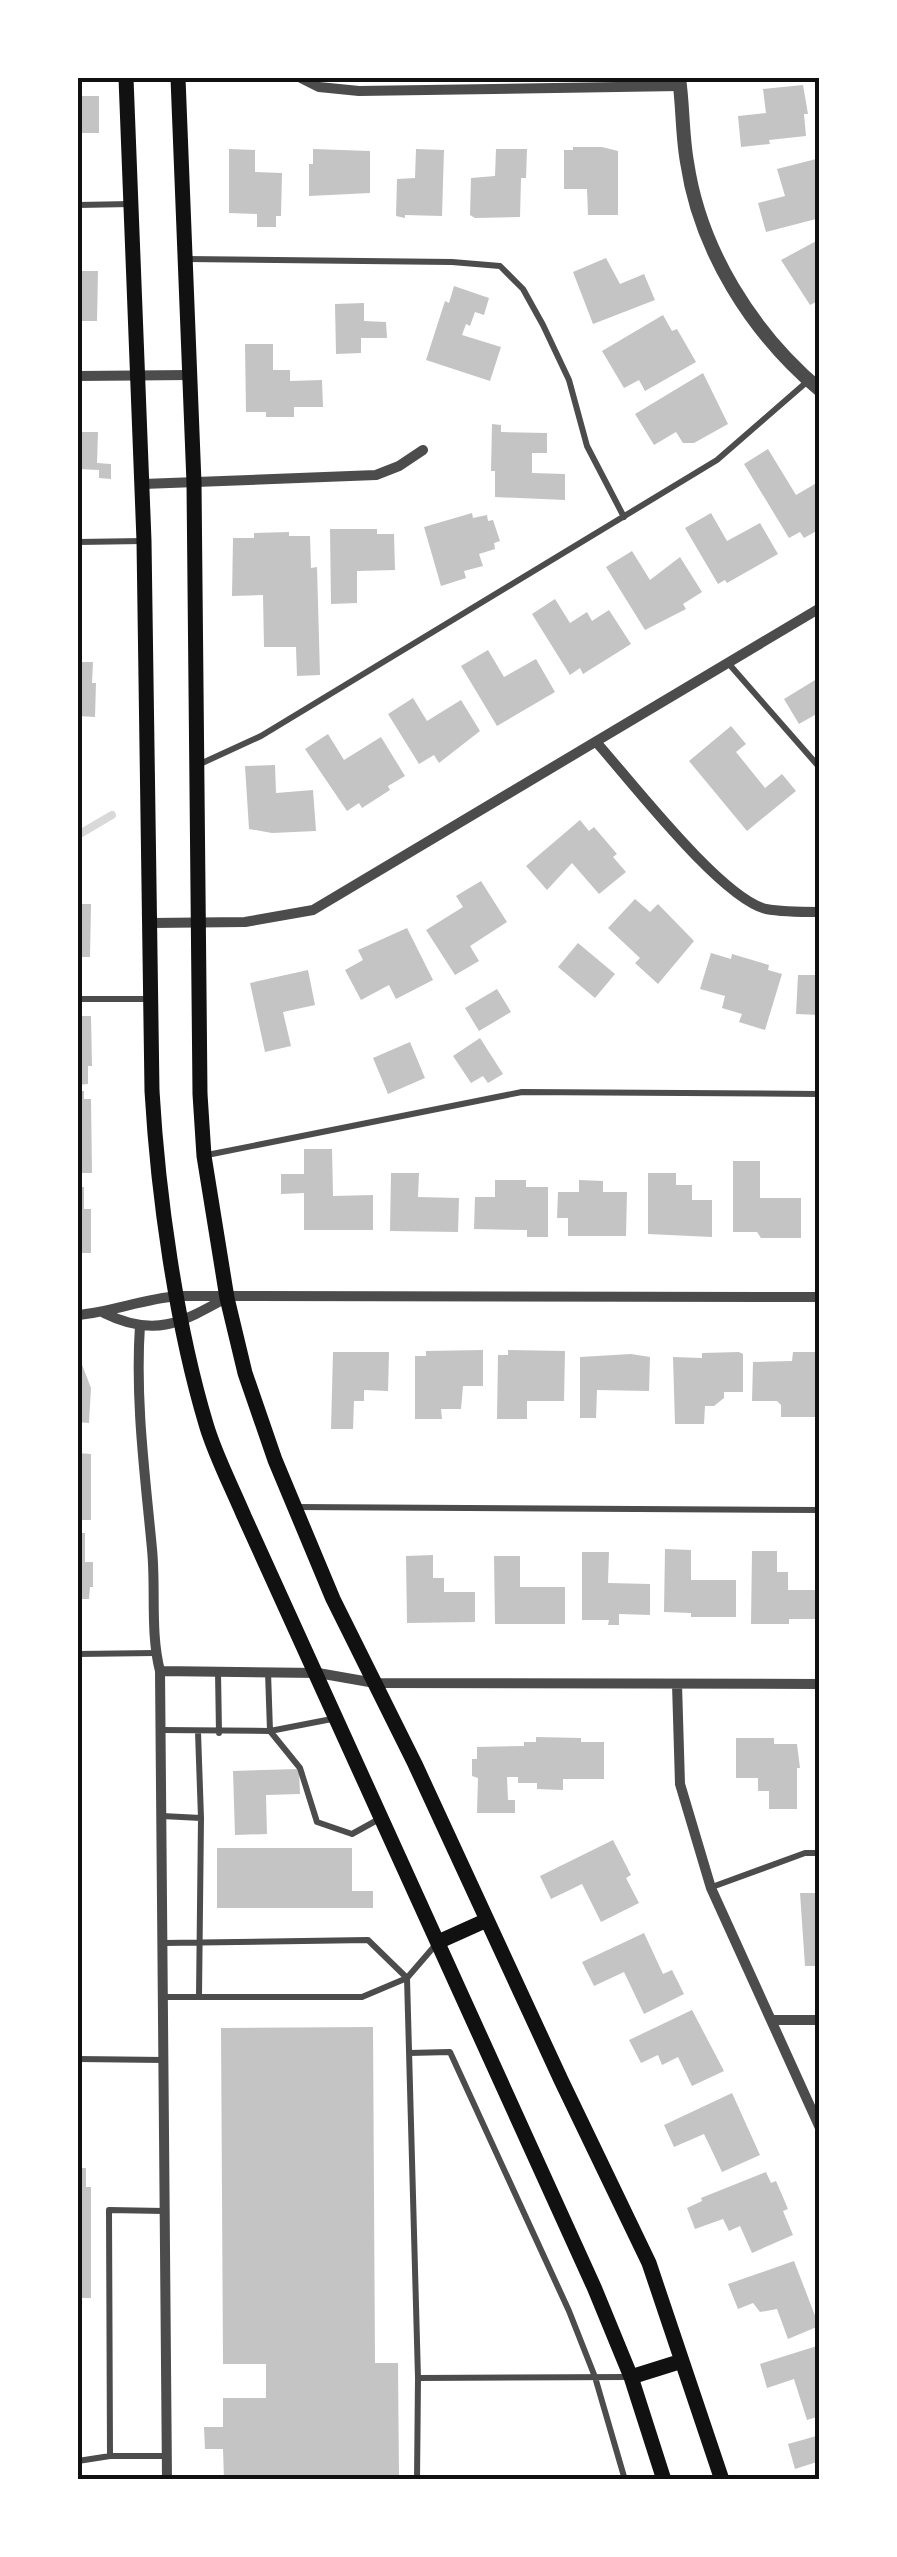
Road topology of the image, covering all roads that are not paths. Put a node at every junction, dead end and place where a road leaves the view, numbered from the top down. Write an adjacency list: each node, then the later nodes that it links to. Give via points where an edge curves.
1 (126, 78): 5 (main road)
2 (178, 78): 7 (main road)
3 (302, 78): 4 (street, via 359,91)
4 (680, 82): 11 (street, via 686,162 703,228 758,325)
5 (133, 204): 6 (lane); 8 (main road)
6 (78, 205)
7 (186, 259): 9 (main road); 15 (lane, via 500,266 523,289 542,325 569,380 587,446)
8 (138, 375): 9 (street); 10 (street); 14 (main road)
9 (190, 375): 13 (main road)
10 (78, 376)
11 (814, 385): 15 (lane, via 717,460)
12 (422, 450): 13 (street, via 376,475)
13 (194, 483): 14 (street); 21 (main road)
14 (142, 484): 16 (main road)
15 (624, 516): 21 (lane, via 261,736)
16 (144, 541): 17 (lane); 24 (main road)
17 (78, 542)
18 (820, 608): 19 (street)
19 (729, 664): 20 (street); 22 (lane)
20 (596, 743): 23 (street, via 737,896 764,908); 25 (street, via 313,910)
21 (199, 764): 25 (main road)
22 (820, 768)
23 (820, 912)
24 (152, 922): 25 (street); 27 (main road)
25 (198, 923): 29 (main road)
26 (78, 999): 27 (lane)
27 (152, 999): 30 (main road, via 155,1152)
28 (820, 1094): 29 (lane, via 522,1092)
29 (204, 1156): 32 (main road)
30 (178, 1296): 32 (street); 33 (street); 35 (main road)
31 (820, 1297): 32 (street)
32 (227, 1298): 35 (street); 37 (main road, via 245,1372)
33 (104, 1312): 34 (street); 36 (street)
34 (78, 1315)
35 (183, 1322): 36 (street); 44 (main road, via 207,1427)
36 (140, 1326): 39 (street, via 140,1439)
37 (294, 1507): 38 (lane); 45 (main road)
38 (820, 1510)
39 (155, 1653): 40 (lane); 41 (street)
40 (78, 1654)
41 (160, 1672): 42 (street); 49 (street)
42 (218, 1672): 43 (street); 52 (lane)
43 (268, 1672): 44 (street); 50 (lane)
44 (318, 1673): 45 (street); 48 (main road)
45 (375, 1683): 46 (street); 58 (main road)
46 (677, 1684): 47 (street); 57 (street, via 680,1784)
47 (820, 1684)
48 (338, 1718): 50 (lane); 54 (main road)
49 (161, 1730): 51 (lane); 53 (street)
50 (270, 1731): 52 (lane); 54 (lane, via 300,1768 317,1822 352,1834)
51 (198, 1732): 52 (lane); 55 (lane)
52 (219, 1733)
53 (162, 1816): 55 (lane); 61 (street)
54 (382, 1817): 59 (main road)
55 (202, 1818): 60 (lane)
56 (820, 1854): 57 (lane)
57 (710, 1888): 65 (street)
58 (487, 1920): 59 (main road); 72 (main road, via 650,2262)
59 (438, 1942): 62 (lane); 74 (main road)
60 (200, 1943): 61 (lane); 62 (lane, via 368,1940); 64 (lane)
61 (162, 1944): 63 (street)
62 (407, 1978): 64 (lane, via 362,1997); 67 (lane)
63 (163, 1997): 64 (lane); 69 (street)
64 (199, 1997)
65 (772, 2020): 66 (street); 70 (street)
66 (820, 2020)
67 (409, 2053): 73 (lane, via 450,2052); 75 (lane)
68 (78, 2059): 69 (lane)
69 (164, 2060): 71 (street)
70 (820, 2128)
71 (165, 2211): 76 (lane, via 109,2210); 77 (street)
72 (682, 2361): 74 (main road); 83 (main road)
73 (595, 2377): 74 (lane); 75 (lane); 81 (lane)
74 (631, 2377): 82 (main road)
75 (418, 2378): 80 (lane)
76 (110, 2456): 77 (lane); 78 (lane)
77 (167, 2456): 79 (street)
78 (78, 2462)
79 (167, 2480)
80 (418, 2480)
81 (625, 2480)
82 (664, 2480)
83 (722, 2480)

